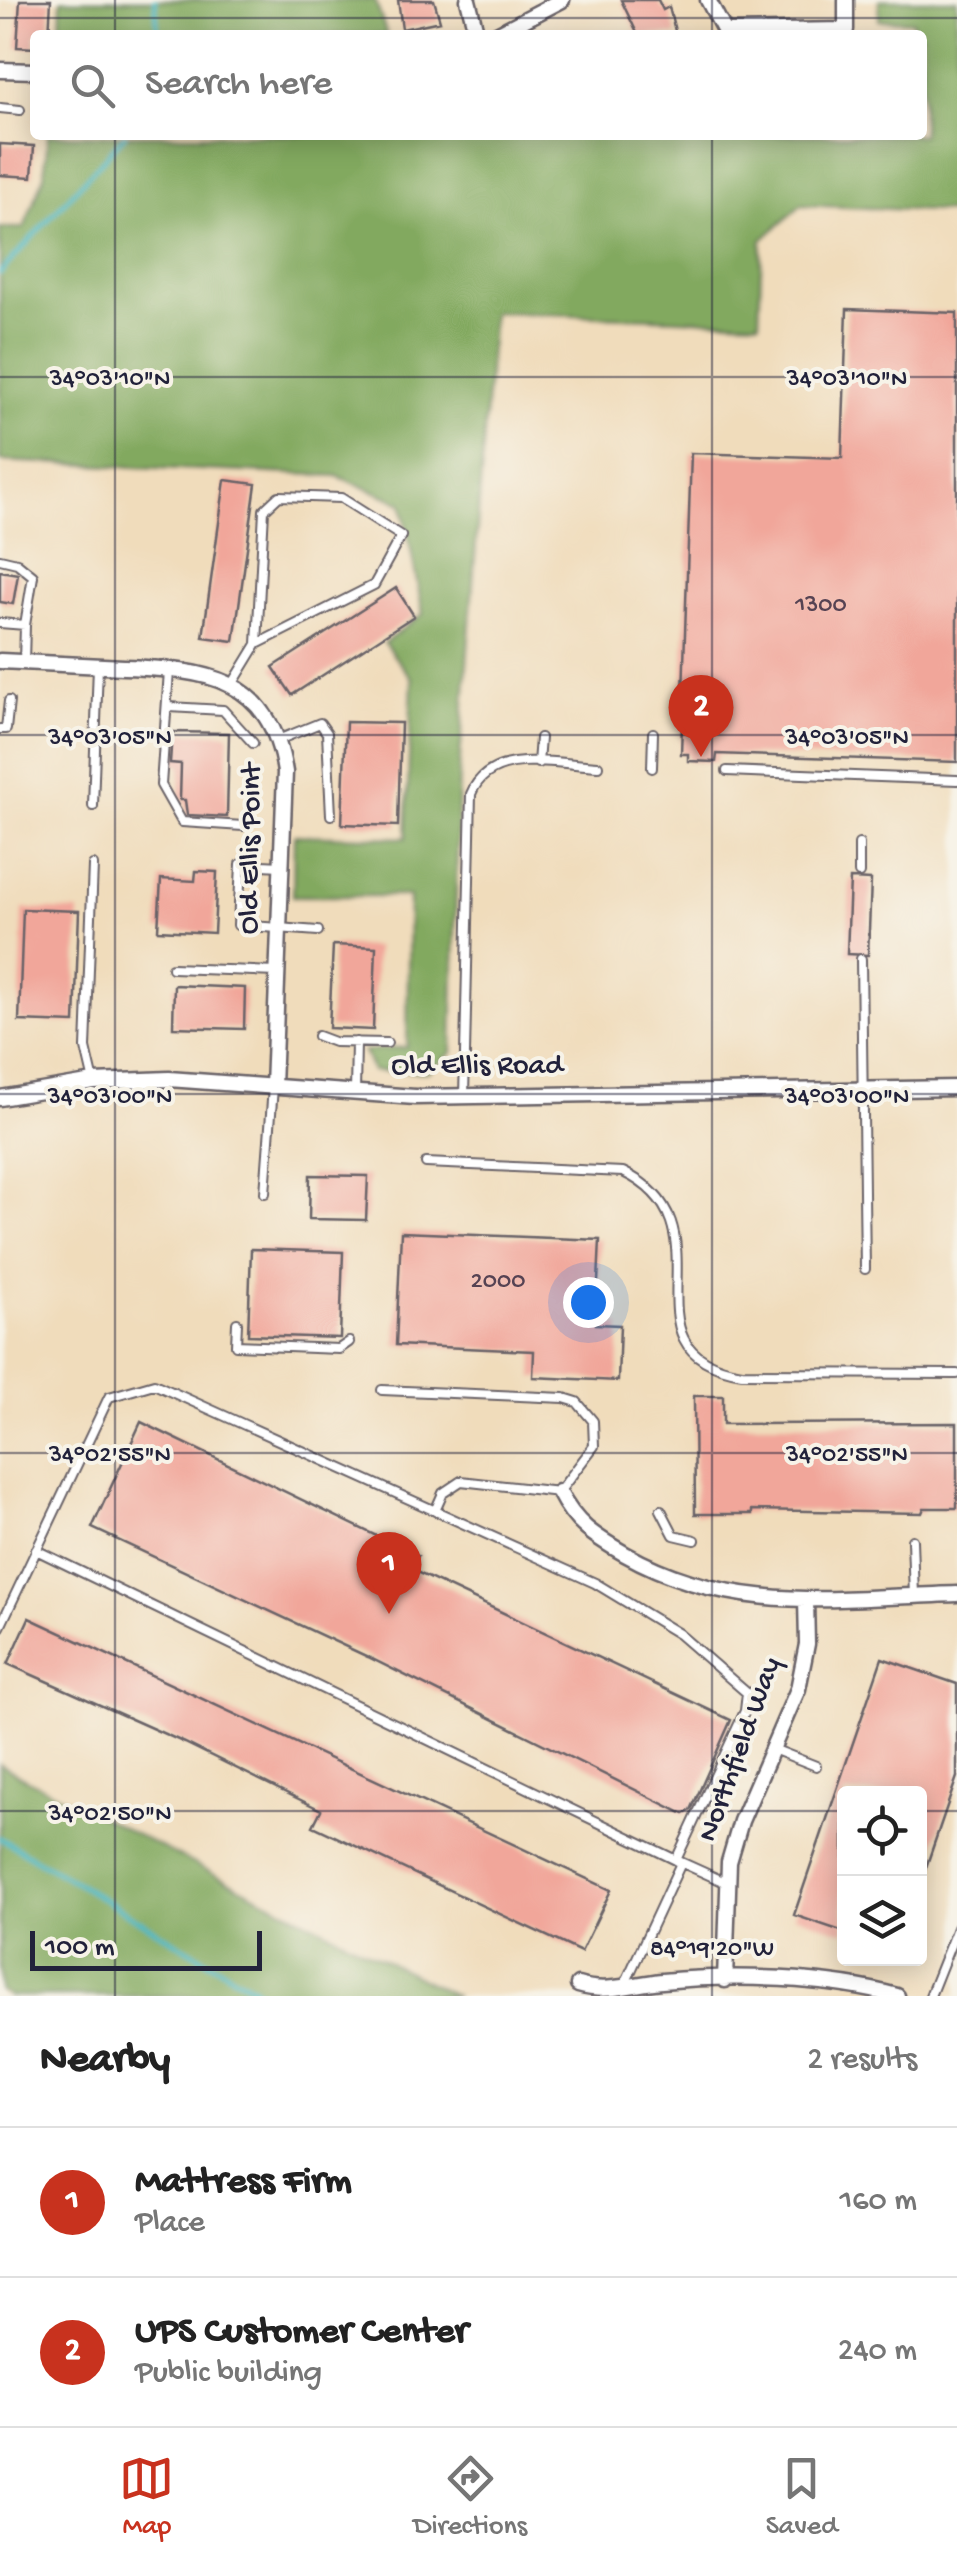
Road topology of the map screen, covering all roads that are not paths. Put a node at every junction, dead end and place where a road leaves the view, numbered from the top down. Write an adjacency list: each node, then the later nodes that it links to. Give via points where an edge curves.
1 (468, 0): 5 (street)
2 (562, 0): 6 (street)
3 (708, 0): 7 (street)
4 (846, 0): 8 (street)
5 (476, 30)
6 (505, 30)
7 (724, 30)
8 (846, 30)
9 (0, 70): 10 (street)
10 (30, 71)
11 (0, 108): 12 (lane)
12 (20, 110)
13 (0, 559): 15 (lane, via 33,576)
14 (0, 623): 15 (lane)
15 (25, 625): 18 (lane)
16 (257, 644): 16 (lane, via 374,585 401,536 341,498 279,496 264,510); 21 (lane)
17 (0, 662): 18 (street, Old Ellis Point)
18 (24, 662): 19 (street, Old Ellis Point)
19 (98, 666): 20 (street, Old Ellis Point); 34 (lane)
20 (169, 668): 21 (street, Old Ellis Point); 23 (lane)
21 (232, 685): 27 (street, Old Ellis Point, via 263,712)
22 (9, 702): 24 (lane, via 6,729)
23 (169, 707): 28 (lane, via 223,710); 36 (lane, via 161,785 182,822)
24 (0, 729)
25 (653, 733): 31 (lane)
26 (540, 738): 29 (lane)
27 (278, 740): 35 (lane, via 320,723 327,734); 39 (street, Old Ellis Point, via 285,772)
28 (252, 743)
29 (538, 764): 30 (lane); 54 (lane, via 494,767 471,794)
30 (598, 766)
31 (652, 768)
32 (727, 771): 33 (lane)
33 (957, 780)
34 (93, 806)
35 (330, 814)
36 (248, 821)
37 (859, 844): 40 (lane)
38 (93, 865): 49 (lane, via 86,1048)
39 (281, 866): 41 (street, Old Ellis Point); 41 (lane, via 241,864 238,925)
40 (860, 874)
41 (279, 927): 42 (lane); 45 (street, Old Ellis Point)
42 (318, 931)
43 (861, 959): 51 (lane)
44 (172, 968): 45 (lane)
45 (277, 972): 50 (street, Old Ellis Point)
46 (318, 1036): 47 (lane)
47 (356, 1042): 48 (lane); 53 (lane)
48 (387, 1042)
49 (94, 1082): 50 (street, Old Ellis Road, via 169,1079); 55 (street, Old Ellis Road)
50 (273, 1087): 53 (street, Old Ellis Road); 57 (lane)
51 (862, 1088): 52 (street, Old Ellis Road); 54 (street, Old Ellis Road); 58 (lane)
52 (957, 1088)
53 (355, 1094): 54 (street, Old Ellis Road)
54 (464, 1097)
55 (0, 1098)
56 (426, 1163): 61 (lane, via 623,1172 648,1184 676,1231 678,1325 691,1355 713,1368)
57 (265, 1193)
58 (864, 1269)
59 (237, 1323): 60 (lane, via 236,1346 338,1349)
60 (349, 1342)
61 (957, 1374)
62 (382, 1390): 63 (lane, via 577,1402 594,1421 594,1446)
63 (559, 1492): 65 (lane, via 462,1480); 71 (street, via 571,1517 591,1534 669,1576 738,1596)
64 (661, 1510): 66 (lane, via 674,1535)
65 (434, 1511): 68 (lane, via 154,1384 108,1397); 75 (lane, via 594,1583 678,1634 747,1693 746,1711)
66 (694, 1540)
67 (912, 1540): 70 (lane)
68 (36, 1550): 72 (lane); 75 (lane)
69 (957, 1594): 70 (street)
70 (914, 1596): 71 (street)
71 (806, 1599): 73 (street, Northfield Way, via 804,1666)
72 (0, 1627)
73 (773, 1750): 74 (lane); 76 (street, Northfield Way, via 734,1841)
74 (816, 1766)
75 (679, 1862): 76 (lane); 80 (lane)
76 (726, 1883): 78 (street, Northfield Way)
77 (957, 1928): 82 (lane)
78 (725, 1980): 80 (street); 81 (street, via 835,1984)
79 (578, 1985): 80 (street, via 602,1992)
80 (623, 1988)
81 (897, 1996)
82 (930, 1996)

